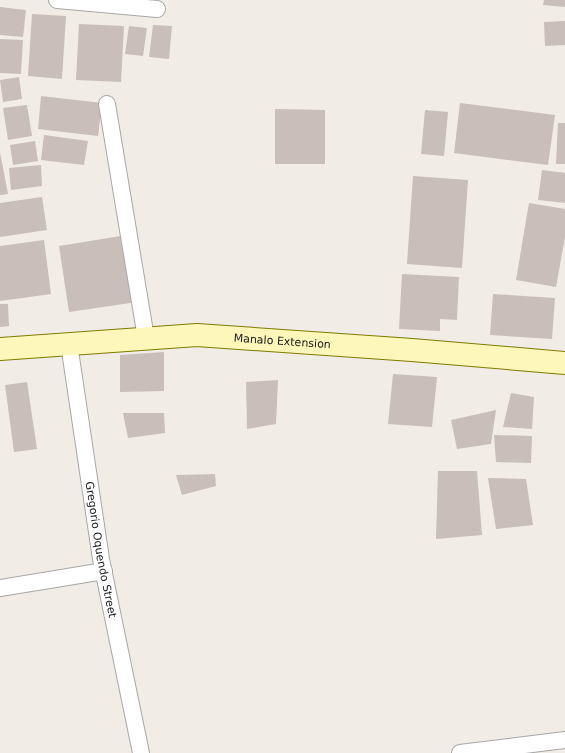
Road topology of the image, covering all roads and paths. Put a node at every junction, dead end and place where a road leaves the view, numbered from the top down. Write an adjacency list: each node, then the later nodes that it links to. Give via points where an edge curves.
1 (57, 0): 2 (street)
2 (157, 9)
3 (107, 104): 4 (street)
4 (146, 338): 5 (street, Manalo Extension); 7 (street, Manalo Extension, via 197,335)
5 (69, 344): 6 (street, Manalo Extension); 8 (street, Gregorio Oquendo Street)
6 (0, 349)
7 (565, 363)
8 (104, 571): 9 (street); 11 (street, Gregorio Oquendo Street)
9 (0, 588)
10 (565, 740): 12 (street)
11 (141, 753)
12 (460, 753)

